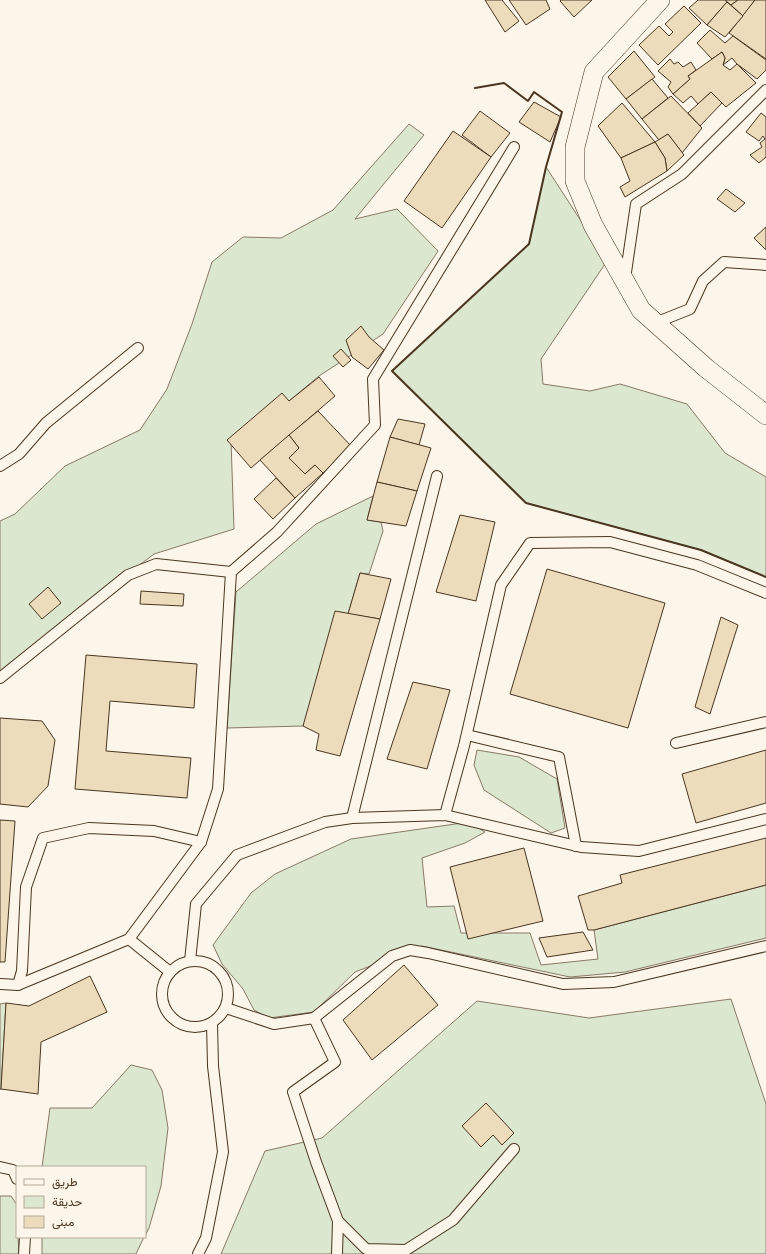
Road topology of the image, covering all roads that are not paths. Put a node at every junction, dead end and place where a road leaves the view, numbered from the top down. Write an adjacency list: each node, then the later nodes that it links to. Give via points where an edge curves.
1 (660, 0): 5 (street, via 594,72 575,147 575,181 593,225)
2 (766, 90): 5 (lane, via 682,174 636,204)
3 (514, 147): 11 (lane, via 373,379 375,425 278,532)
4 (766, 265): 6 (lane, via 724,262 703,281 690,309)
5 (625, 281): 6 (street, via 641,310)
6 (655, 323): 8 (street)
7 (138, 348): 9 (lane, via 46,423 19,454)
8 (766, 416)
9 (0, 466)
10 (437, 476): 18 (lane)
11 (231, 572): 13 (lane, via 156,564 128,575); 20 (lane, via 218,789)
12 (766, 593): 15 (lane, via 697,565 610,542 530,543 501,585)
13 (0, 678)
14 (766, 722): 16 (lane)
15 (467, 735): 17 (lane); 21 (lane, via 559,757)
16 (676, 744)
17 (445, 815): 18 (lane); 21 (lane)
18 (352, 818): 24 (lane, via 325,822 236,855 196,904)
19 (766, 819): 21 (lane, via 639,851)
20 (201, 842): 22 (lane); 27 (lane, via 154,831 89,828 43,838 26,887 22,971)
21 (576, 846)
22 (129, 939): 25 (lane); 27 (lane)
23 (766, 946): 29 (lane, via 614,982 563,984 410,950 392,956)
24 (190, 961): 25 (lane, via 182,963); 28 (lane, via 210,964 218,970 228,988)
25 (170, 972): 30 (lane, via 164,980 162,1001 172,1019 191,1028)
26 (0, 984): 27 (lane)
27 (18, 985)
28 (226, 1008): 29 (lane, via 274,1024); 30 (lane)
29 (314, 1018): 34 (lane, via 334,1062 293,1092)
30 (212, 1023): 37 (lane, via 223,1152 206,1238)
31 (514, 1149): 34 (lane, via 453,1220 406,1250 366,1249)
32 (0, 1167): 33 (lane, via 13,1170)
33 (16, 1177)
34 (338, 1221): 38 (lane)
35 (25, 1238): 36 (lane)
36 (24, 1254)
37 (198, 1254)
38 (337, 1254)

